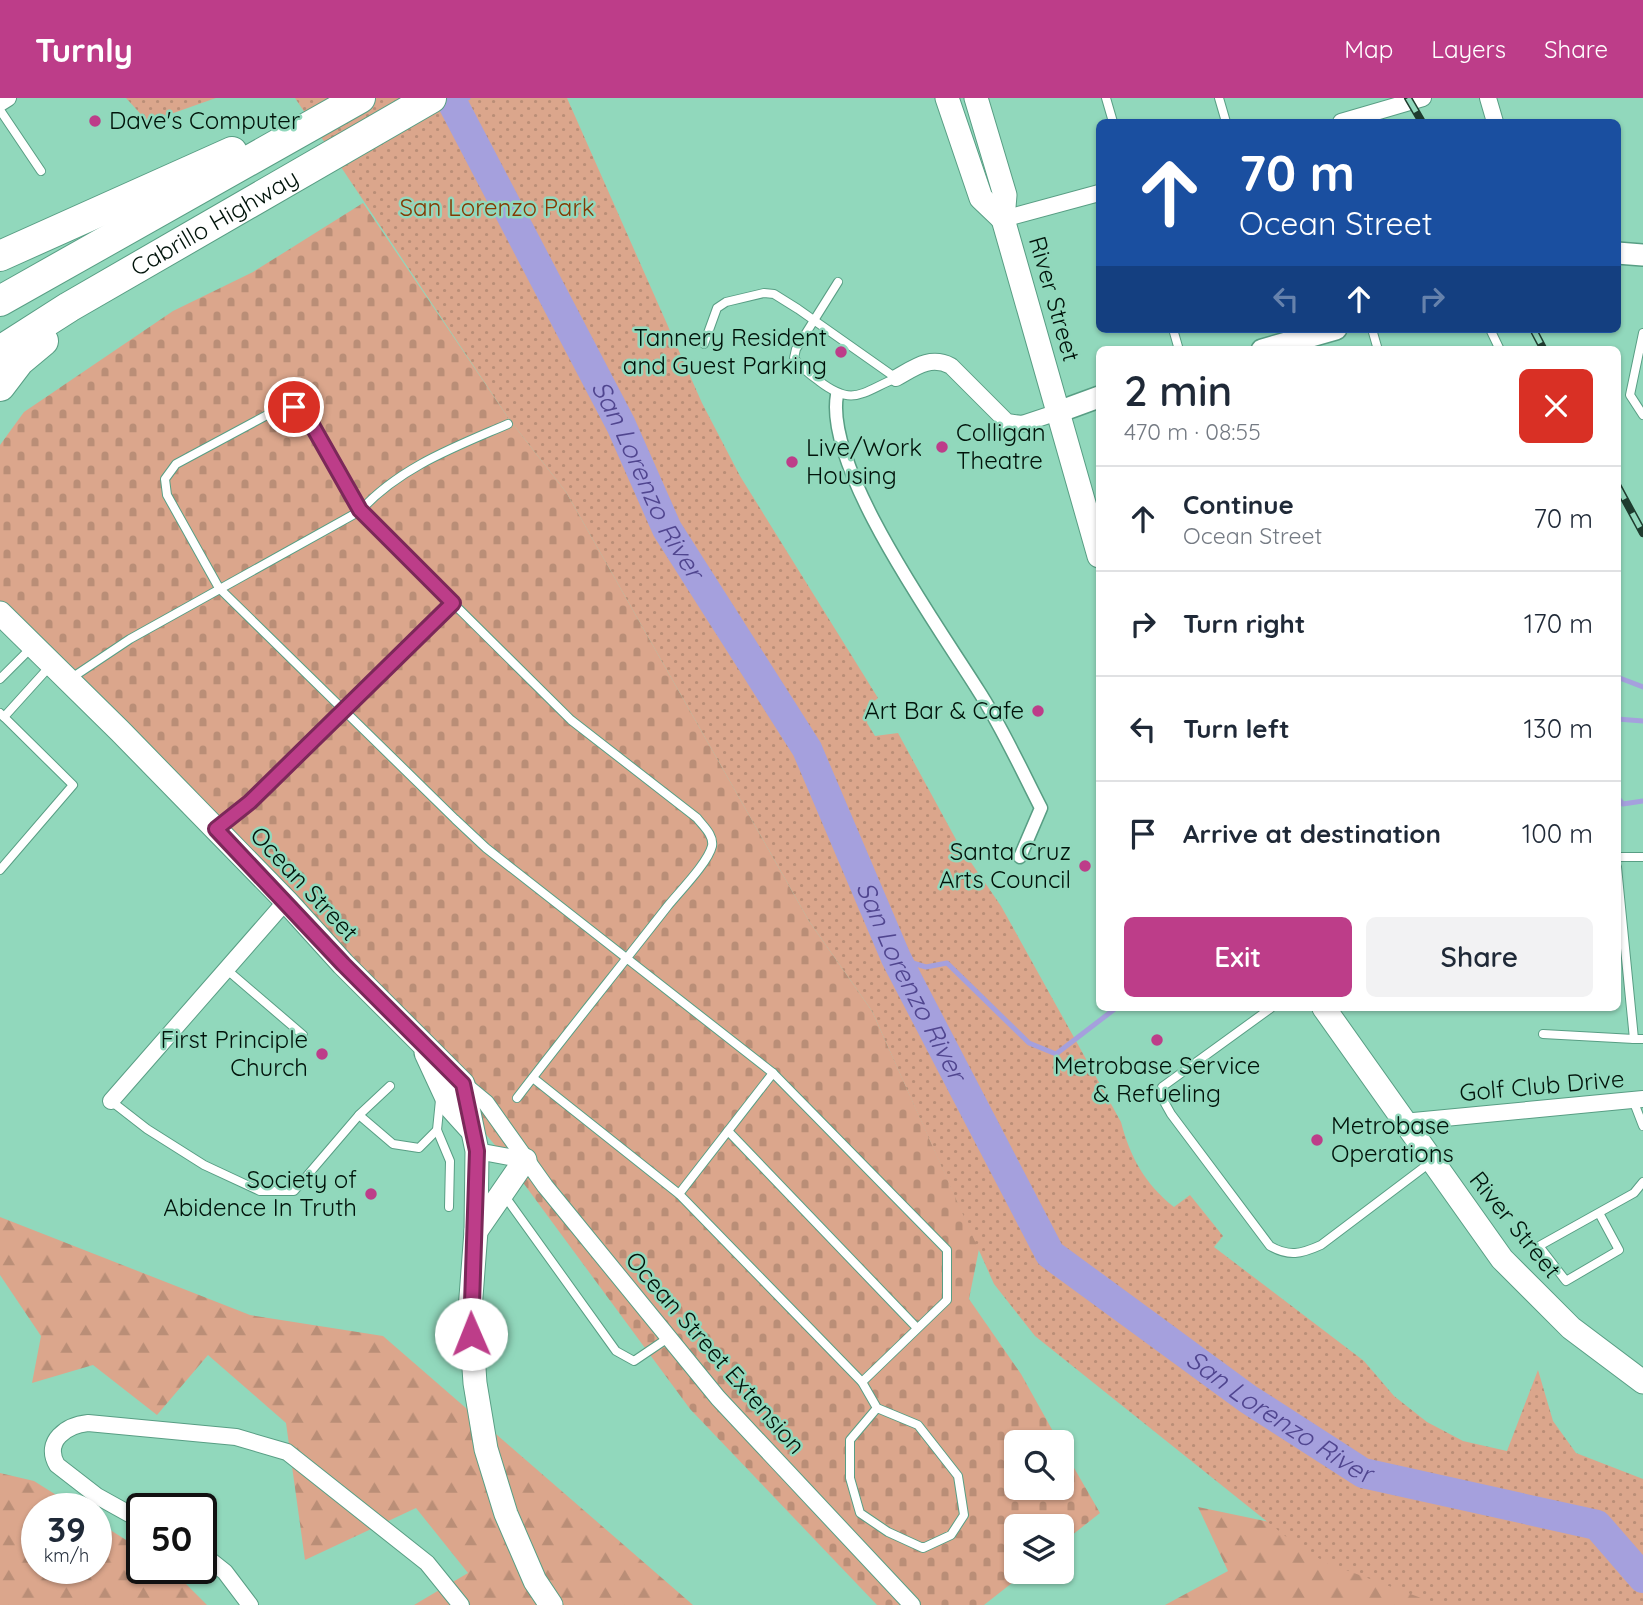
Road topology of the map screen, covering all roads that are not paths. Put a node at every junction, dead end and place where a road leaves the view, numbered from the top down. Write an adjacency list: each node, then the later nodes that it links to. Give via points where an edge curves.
1 (8, 98): 10 (street)
2 (431, 98): 18 (highway, Cabrillo Highway)
3 (947, 98): 19 (main road, River Street, via 981,198)
4 (976, 98): 19 (main road, River Street, via 1005,195)
5 (1106, 98): 12 (lane)
6 (1219, 98): 13 (lane)
7 (1423, 98): 14 (street)
8 (1488, 98): 15 (street)
9 (358, 99): 22 (highway); 24 (highway, Cabrillo Highway)
10 (0, 103)
11 (0, 110): 16 (lane)
12 (1112, 119)
13 (1225, 119)
14 (1351, 119)
15 (1494, 119)
16 (41, 171)
17 (1096, 194): 19 (street)
18 (226, 217): 30 (highway, Cabrillo Highway); 32 (highway, via 48,338 19,361)
19 (1003, 219): 35 (main road, River Street)
20 (1621, 253): 21 (street)
21 (1643, 255)
22 (0, 257)
23 (838, 282): 25 (lane)
24 (0, 301)
25 (813, 319): 28 (lane, via 774,294 764,293 717,308); 31 (lane); 33 (lane, via 794,358)
26 (1643, 333): 36 (lane, via 1630,395)
27 (1326, 335): 29 (street)
28 (704, 344)
29 (1277, 344)
30 (0, 351)
31 (896, 378): 33 (lane, via 856,395); 35 (street, via 928,361 942,361 1007,422 1022,424)
32 (0, 386)
33 (837, 394): 49 (street, via 834,410 854,483 916,593 980,692 1041,808)
34 (1096, 398): 35 (street)
35 (1058, 412): 39 (main road, River Street)
36 (1643, 415)
37 (508, 424): 38 (lane, via 418,466)
38 (360, 510): 40 (lane); 40 (lane, via 308,418 294,407 276,409 176,464 165,479 167,495); 41 (lane)
39 (1096, 545)
40 (219, 589): 44 (lane); 46 (lane)
41 (453, 603): 46 (lane); 55 (lane, via 571,720 697,818 711,836 712,846 695,871)
42 (0, 613): 43 (main road, Ocean Street)
43 (32, 647): 44 (main road, Ocean Street); 45 (lane)
44 (60, 673): 47 (lane); 48 (main road, Ocean Street)
45 (0, 679)
46 (345, 711): 48 (lane); 55 (lane, via 486,848)
47 (2, 715): 52 (lane, via 73,785)
48 (216, 829): 54 (main road, Ocean Street)
49 (1020, 857)
50 (1621, 857): 51 (lane)
51 (1643, 857)
52 (0, 870)
53 (1621, 898): 61 (lane)
54 (286, 901): 56 (street); 65 (main road, Ocean Street, via 421,1042)
55 (627, 958): 62 (lane); 63 (lane)
56 (226, 969): 60 (lane); 68 (street)
57 (1266, 1011): 76 (lane, via 1161,1087 1171,1114 1270,1246 1284,1254 1303,1254 1321,1245)
58 (1326, 1011): 70 (main road, River Street)
59 (1543, 1034): 61 (lane)
60 (303, 1035)
61 (1639, 1039)
62 (773, 1073): 73 (lane); 83 (lane, via 947,1250 947,1300)
63 (533, 1078): 66 (lane); 79 (lane)
64 (390, 1086): 69 (lane)
65 (452, 1087): 72 (lane); 74 (main road); 75 (street, Ocean Street, via 486,1102)
66 (517, 1098)
67 (1638, 1100): 70 (street, Golf Club Drive); 71 (lane)
68 (111, 1101): 69 (lane, via 204,1165 260,1191 294,1191)
69 (359, 1115): 72 (lane, via 393,1144 419,1147)
70 (1402, 1122): 76 (main road, River Street)
71 (1643, 1126)
72 (436, 1129): 80 (lane, via 450,1161)
73 (728, 1131): 79 (lane); 83 (lane)
74 (477, 1151): 75 (street); 82 (main road)
75 (525, 1160): 78 (main road); 84 (street, Ocean Street Extension)
76 (1431, 1162): 86 (main road, River Street, via 1502,1259 1535,1294 1571,1328)
77 (1643, 1182): 81 (lane, via 1634,1193)
78 (503, 1192): 82 (main road); 84 (lane, via 616,1351 634,1361)
79 (679, 1194): 85 (lane)
80 (449, 1207)
81 (1599, 1213): 81 (lane, via 1539,1246 1566,1281 1619,1250)
82 (476, 1231): 94 (main road, via 470,1310 486,1449 506,1514 535,1581)
83 (917, 1328): 85 (lane)
84 (668, 1338): 95 (street, Ocean Street Extension, via 718,1398)
85 (862, 1382): 87 (lane)
86 (1643, 1382)
87 (877, 1408): 87 (lane, via 918,1425 958,1476 964,1515 951,1535 923,1548 860,1513 850,1478 850,1440)
88 (126, 1512): 90 (street, via 57,1465 53,1454 56,1439 71,1426 88,1423 217,1434 287,1452 398,1538)
89 (217, 1566): 91 (street)
90 (447, 1588): 92 (street); 93 (street)
91 (250, 1605)
92 (450, 1605)
93 (461, 1605)
94 (551, 1605)
95 (912, 1605)

